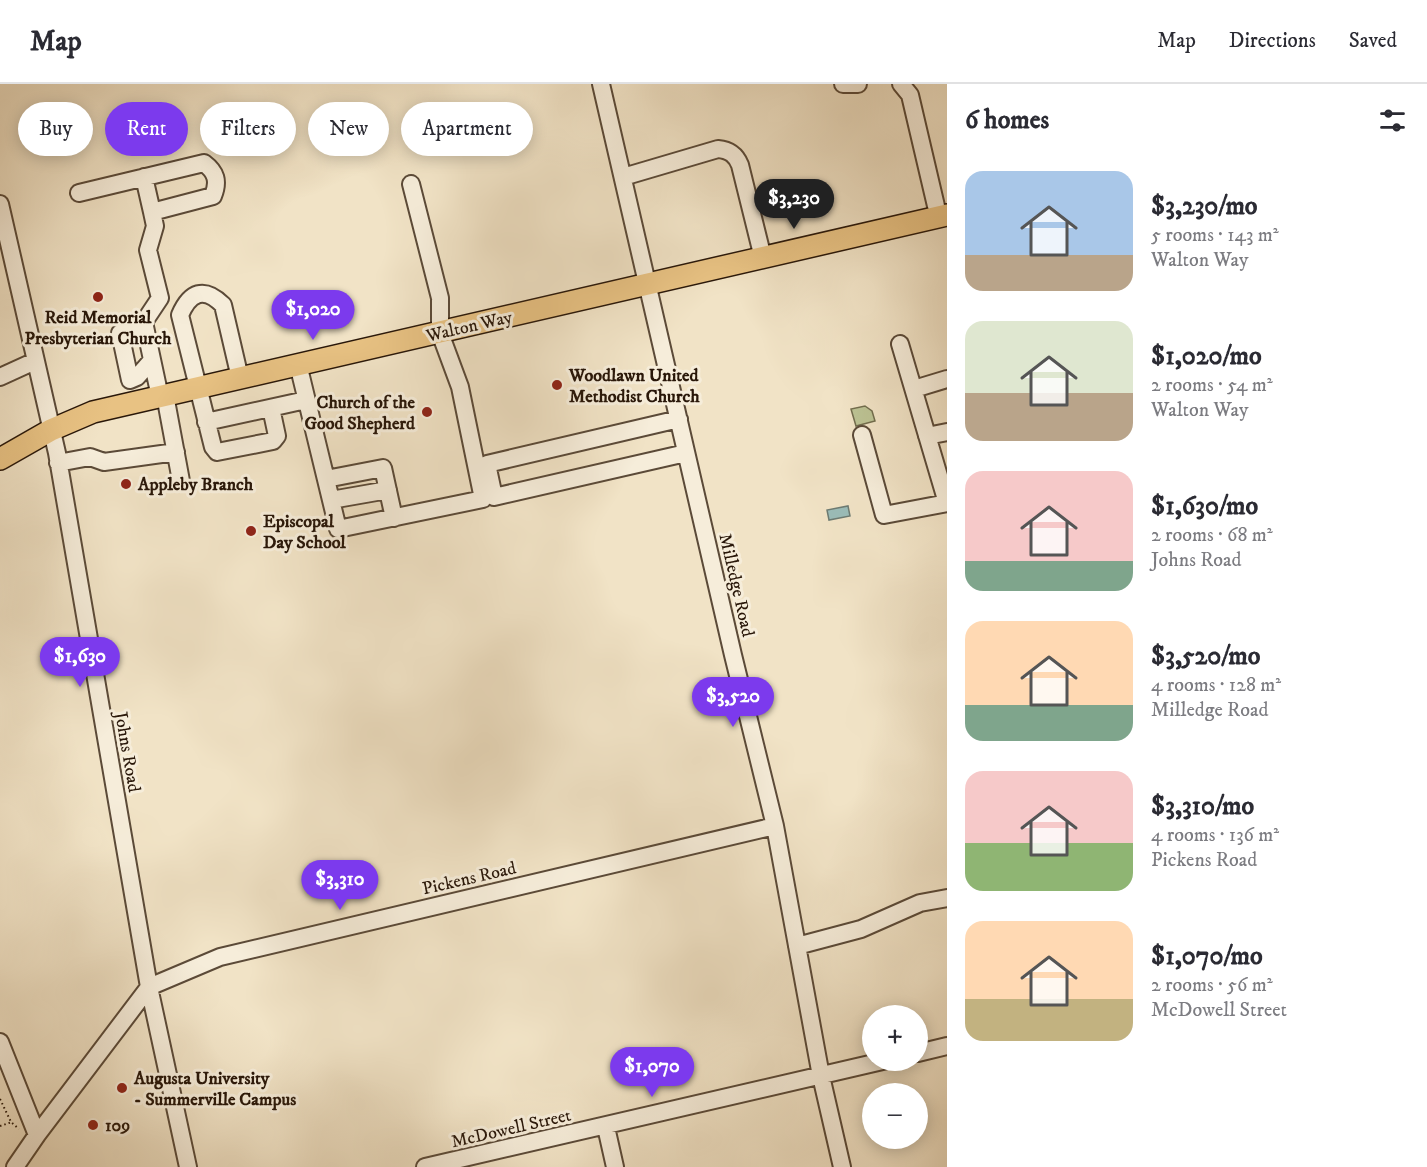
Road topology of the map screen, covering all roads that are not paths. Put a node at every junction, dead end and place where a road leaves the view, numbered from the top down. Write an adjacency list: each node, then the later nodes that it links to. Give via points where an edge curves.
1 (602, 84): 6 (street, Milledge Road)
2 (843, 84): 3 (street)
3 (858, 84)
4 (901, 84): 10 (street, via 910,95)
5 (144, 177): 8 (street); 11 (street); 11 (street, via 204,163 213,170 217,186 213,196)
6 (624, 177): 12 (street, via 718,149 732,153 740,165); 13 (street, Milledge Road)
7 (411, 184): 15 (street, via 440,298)
8 (78, 193)
9 (0, 204): 18 (street, Johns Road)
10 (938, 209): 12 (main road, Walton Way)
11 (152, 212): 14 (street, via 155,225 148,250 160,298 144,322)
12 (763, 258): 13 (main road, Walton Way)
13 (649, 284): 15 (main road, Walton Way); 28 (street, Milledge Road)
14 (145, 327): 17 (street); 17 (street, via 120,333 130,380)
15 (440, 333): 19 (main road, Walton Way); 41 (street, via 460,387)
16 (900, 344): 24 (street)
17 (152, 360): 25 (street)
18 (35, 361): 20 (street); 30 (street, Johns Road)
19 (298, 364): 21 (main road, Walton Way); 26 (street)
20 (0, 377)
21 (240, 378): 23 (main road, Walton Way); 23 (street, via 223,305 205,293 195,295 180,315)
22 (947, 380): 24 (street)
23 (198, 388): 25 (main road, Walton Way); 29 (street)
24 (914, 389): 33 (street)
25 (162, 396): 30 (main road, Walton Way, via 93,412); 34 (street)
26 (306, 400): 27 (street); 38 (street)
27 (271, 408): 29 (street); 29 (street, via 277,436 273,441 217,452)
28 (679, 419): 35 (street, Milledge Road); 41 (street, via 487,464)
29 (206, 422)
30 (51, 430): 36 (main road, Walton Way); 37 (street, Johns Road)
31 (947, 432): 33 (street)
32 (862, 435): 43 (street, via 884,514)
33 (927, 436): 43 (street)
34 (176, 452): 37 (street, via 104,462 90,457); 39 (street)
35 (686, 453): 41 (street); 45 (street, Milledge Road)
36 (0, 459)
37 (58, 463): 48 (street, Johns Road)
38 (326, 479): 40 (street, via 383,468); 42 (street)
39 (181, 480)
40 (388, 490): 42 (street); 44 (street)
41 (488, 498): 44 (street)
42 (331, 500): 44 (street, via 338,529)
43 (947, 503)
44 (394, 518)
45 (775, 825): 47 (street, Milledge Road); 48 (street, Pickens Road, via 220,957)
46 (947, 898): 47 (street, via 920,903 861,929)
47 (797, 946): 53 (street, Milledge Road)
48 (149, 987): 55 (street, Pickens Road); 57 (street, Johns Road)
49 (0, 1042): 55 (street)
50 (947, 1046): 51 (street)
51 (928, 1051)
52 (862, 1066): 53 (street, McDowell Street)
53 (821, 1076): 54 (street, McDowell Street); 60 (street, Milledge Road)
54 (606, 1126): 58 (street, McDowell Street); 59 (street)
55 (29, 1134): 56 (street, Pickens Road)
56 (15, 1167)
57 (188, 1167)
58 (425, 1167)
59 (615, 1167)
60 (842, 1167)

